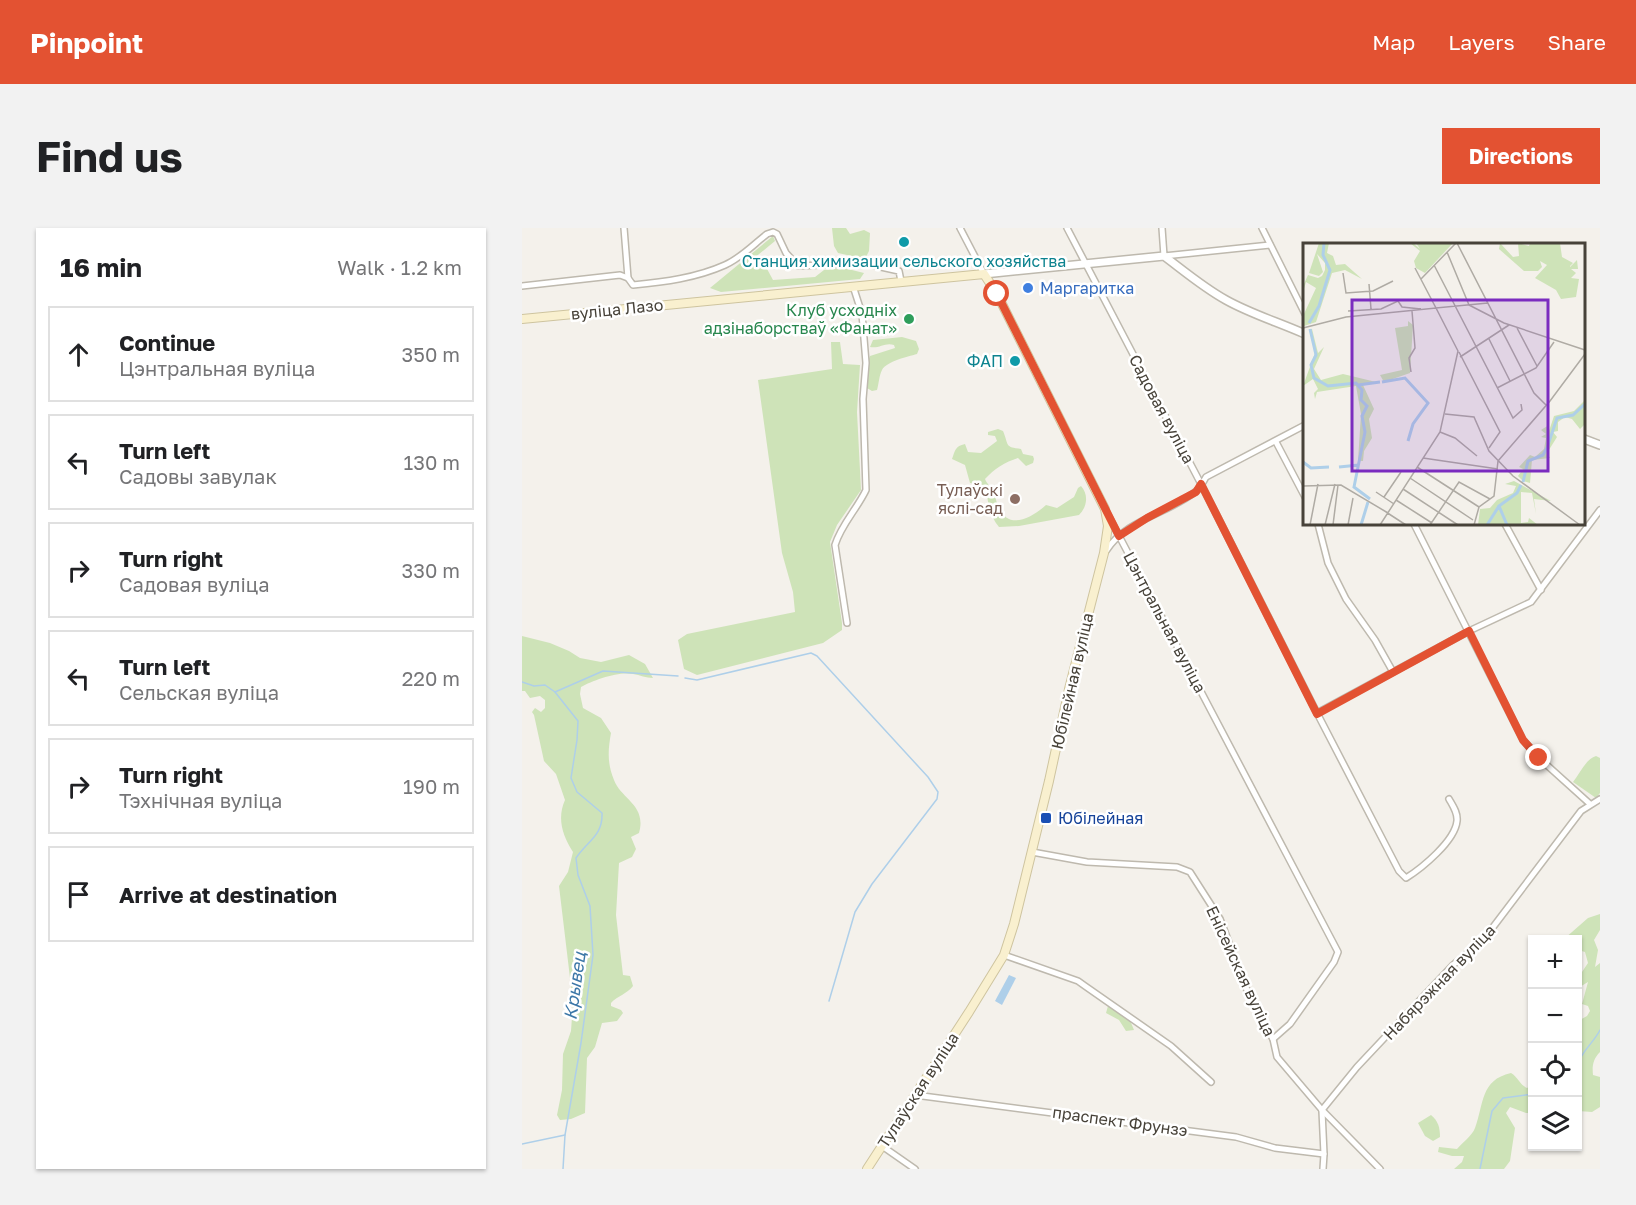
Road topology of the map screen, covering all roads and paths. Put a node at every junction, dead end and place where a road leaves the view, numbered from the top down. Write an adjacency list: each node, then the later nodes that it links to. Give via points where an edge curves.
1 (624, 228): 10 (street)
2 (960, 228): 9 (street, Цэнтральная вуліца)
3 (1067, 228): 8 (street, Садовая вуліца)
4 (1162, 228): 7 (street)
5 (1262, 228): 6 (street)
6 (1270, 245): 7 (street); 14 (street)
7 (1164, 256): 8 (street); 16 (street, via 1226,300)
8 (1085, 264): 9 (street); 21 (street, Садовая вуліца)
9 (984, 274): 11 (main road, вуліца Лазо); 23 (main road, Цэнтральная вуліца)
10 (628, 278): 11 (street, via 633,285 683,279 725,265 773,232 798,266 863,262 899,271); 12 (street, via 620,275)
11 (901, 281): 13 (main road, вуліца Лазо)
12 (522, 286)
13 (853, 286): 15 (main road, вуліца Лазо); 31 (street, via 862,314 866,363 866,489 838,533 835,545)
14 (1303, 310)
15 (522, 319)
16 (1303, 333)
17 (1303, 426): 19 (street)
18 (1585, 439): 20 (street)
19 (1276, 441): 21 (street, via 1206,477); 22 (street)
20 (1600, 445)
21 (1201, 484): 28 (street, via 1196,492); 34 (street, Садовая вуліца)
22 (1303, 493)
23 (1105, 509): 28 (street, Цэнтральная вуліца); 29 (main road, Юбілейная вуліца, via 1108,526)
24 (1600, 510): 30 (street)
25 (1318, 525): 33 (street, via 1328,562 1346,598)
26 (1415, 525): 32 (street)
27 (1506, 525): 30 (street)
28 (1119, 536): 29 (street); 40 (street, Цэнтральная вуліца, via 1338,952 1335,963 1290,1024)
29 (1104, 553): 38 (main road, Юбілейная вуліца)
30 (1541, 590): 32 (street, via 1531,602)
31 (847, 623)
32 (1469, 631): 33 (street); 37 (street, via 1523,740)
33 (1393, 672): 34 (street)
34 (1317, 714): 35 (street, Садовая вуліца, via 1406,878 1454,833 1457,815)
35 (1449, 799)
36 (1600, 799): 37 (street, Набярэжная вуліца)
37 (1590, 804): 43 (street, Набярэжная вуліца, via 1484,939 1453,964)
38 (1032, 852): 39 (main road, Юбілейная вуліца); 40 (street, Енісейская вуліца, via 1087,861 1177,867 1190,872 1220,919 1250,998)
39 (1004, 955): 41 (street, via 1078,981 1171,1046); 42 (main road, Тулаўская вуліца)
40 (1273, 1039): 43 (street, Енісейская вуліца, via 1277,1057)
41 (1210, 1082)
42 (915, 1095): 44 (main road, Тулаўская вуліца); 45 (street, праспект Фрунзэ, via 1236,1137 1275,1148)
43 (1322, 1110): 45 (street); 49 (street, Енісейская вуліца)
44 (882, 1146): 46 (main road, Тулаўская вуліца); 47 (street)
45 (1324, 1154): 48 (street)
46 (867, 1169)
47 (915, 1169)
48 (1323, 1169)
49 (1380, 1169)

